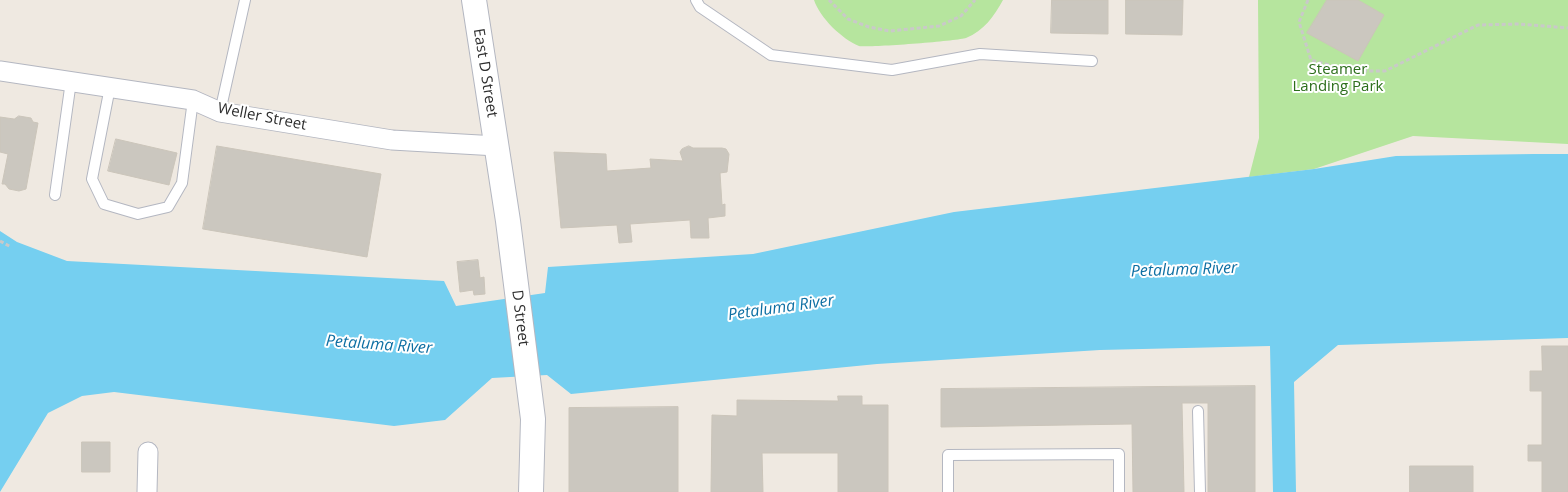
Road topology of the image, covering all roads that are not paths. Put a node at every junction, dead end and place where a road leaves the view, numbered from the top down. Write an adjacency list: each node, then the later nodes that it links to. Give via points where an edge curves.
1 (246, 0): 9 (lane)
2 (474, 0): 10 (street, East D Street)
3 (696, 0): 4 (lane, via 700,7 771,55 892,70 980,54)
4 (1092, 60)
5 (0, 70): 6 (street, Weller Street)
6 (71, 81): 7 (street, Weller Street); 11 (lane)
7 (110, 87): 8 (street, Weller Street); 8 (lane, via 92,179 104,204 138,214 168,207 182,183)
8 (193, 100): 9 (street, Weller Street)
9 (220, 112): 10 (street, Weller Street, via 392,140)
10 (497, 146): 15 (street, D Street, via 533,419)
11 (55, 195)
12 (1198, 411): 18 (lane)
13 (148, 452): 14 (street)
14 (147, 492)
15 (532, 492)
16 (948, 492): 17 (lane, via 948,454 1119,454)
17 (1118, 492)
18 (1200, 492)

